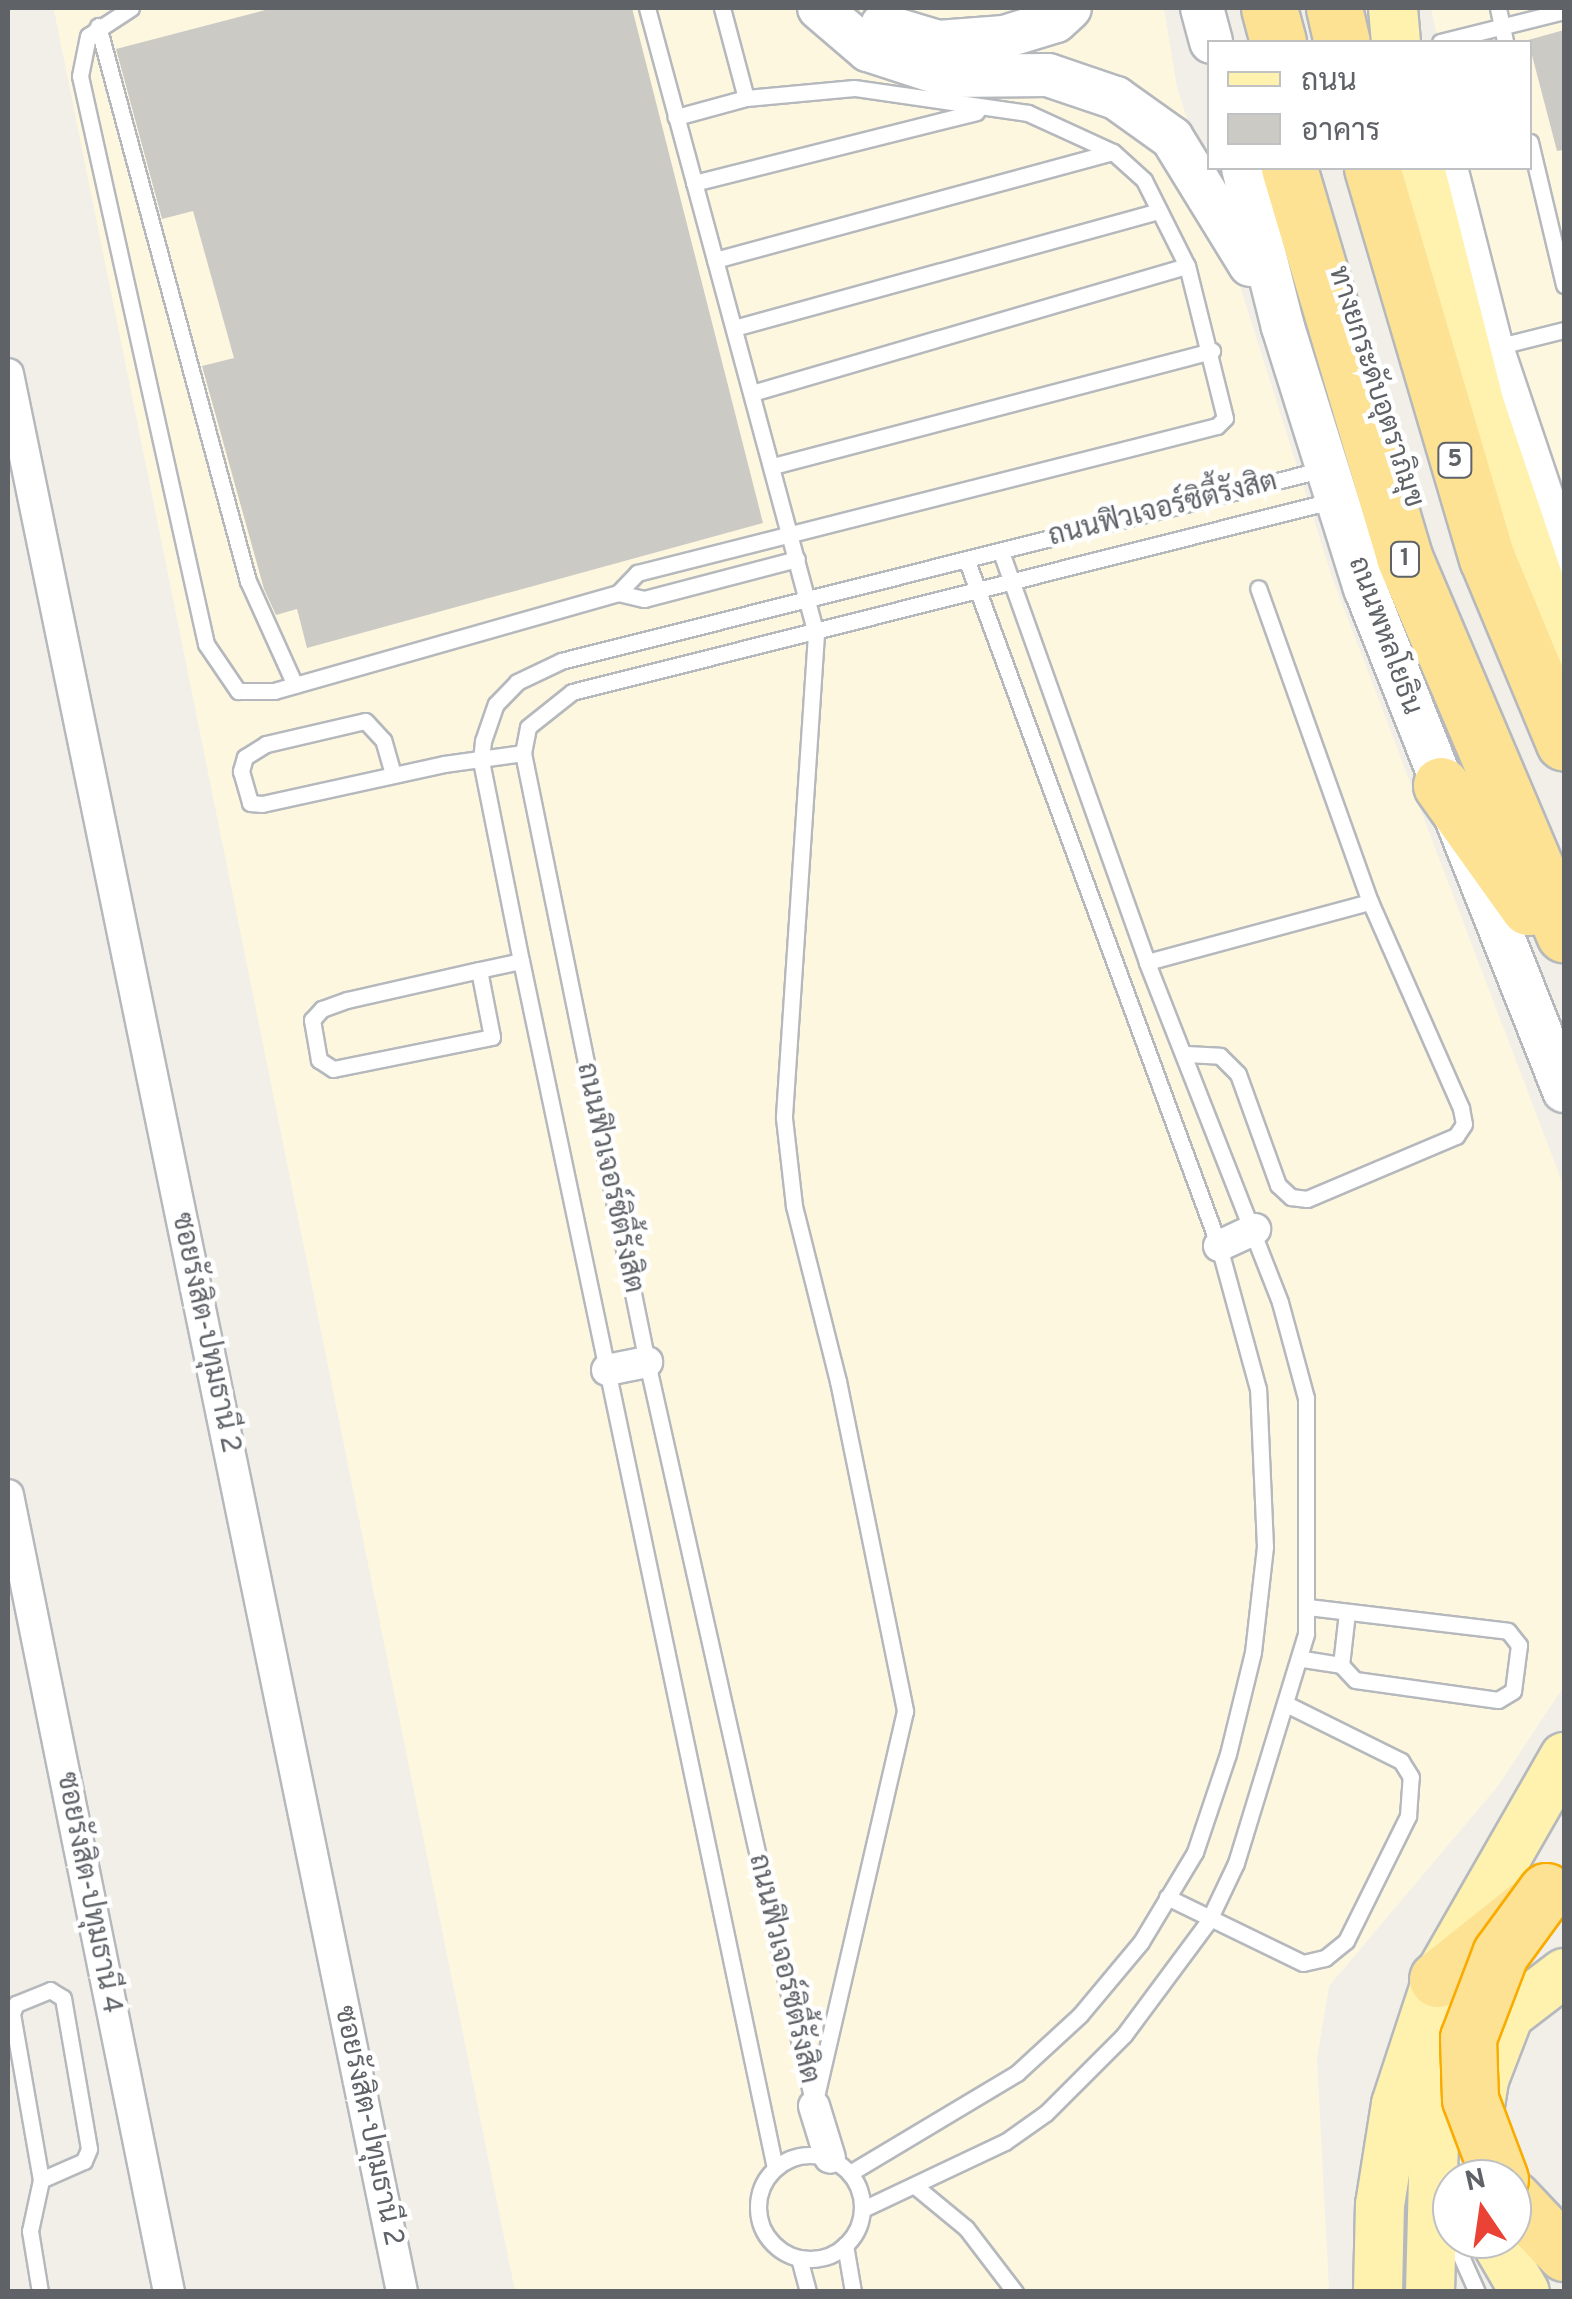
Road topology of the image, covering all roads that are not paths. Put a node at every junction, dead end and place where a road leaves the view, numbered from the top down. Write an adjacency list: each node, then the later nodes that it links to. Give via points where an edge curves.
1 (131, 8): 16 (lane)
2 (646, 8): 29 (lane)
3 (722, 8): 27 (lane)
4 (819, 8): 26 (main road, via 868,50)
5 (858, 8): 26 (main road, via 873,23)
6 (1070, 8): 26 (main road, via 1056,21)
7 (1202, 8): 18 (main road)
8 (1252, 8): 19 (highway)
9 (1269, 8): 20 (highway)
10 (1334, 8): 21 (highway)
11 (1359, 8): 22 (highway)
12 (1392, 8): 23 (main road)
13 (1412, 8): 24 (main road)
14 (1498, 8): 17 (lane)
15 (1564, 11): 17 (lane)
16 (98, 26): 66 (lane, via 248,581); 66 (lane, via 82,49 80,76 206,644 238,691)
17 (1503, 35): 25 (lane)
18 (1210, 40)
19 (1260, 40)
20 (1277, 40)
21 (1342, 40)
22 (1367, 40)
23 (1396, 40)
24 (1418, 40)
25 (1458, 40)
26 (943, 59): 44 (main road, via 1048,75 1116,98 1172,138 1213,196)
27 (746, 98): 28 (lane, via 854,88); 29 (lane)
28 (989, 108): 31 (lane, via 1028,113); 39 (lane)
29 (676, 117): 39 (lane)
30 (1532, 150): 43 (lane)
31 (1113, 152): 40 (lane, via 1144,180); 41 (lane)
32 (1244, 170): 44 (main road, ถนนพหลโยธิน / 1)
33 (1290, 170): 75 (highway, ถนนพหลโยธิน / 1, via 1404,557)
34 (1311, 170): 73 (highway, ทางยกระดับอุตราภิมุข / 5, via 1436,576)
35 (1373, 170): 68 (highway, ทางยกระดับอุตราภิมุข / 5, via 1486,558)
36 (1397, 170): 67 (highway, via 1500,545)
37 (1421, 170): 65 (main road, via 1480,405)
38 (1447, 170): 47 (main road)
39 (694, 184): 41 (lane)
40 (1159, 211): 42 (lane); 45 (lane)
41 (715, 260): 45 (lane)
42 (1188, 266): 48 (lane); 50 (lane)
43 (1564, 285)
44 (1283, 327): 52 (main road, ถนนพหลโยธิน / 1)
45 (734, 328): 50 (lane)
46 (1564, 330): 47 (lane)
47 (1492, 348): 53 (main road)
48 (1212, 351): 51 (lane); 54 (lane, via 1225,409 1217,426)
49 (8, 374): 113 (street, ซอยรังสิต-ปทุมธานี 2)
50 (752, 393): 51 (lane)
51 (773, 466): 54 (lane)
52 (1330, 485): 55 (lane, ถนนฟิวเจอร์ซิตี้รังสิต); 59 (lane, ถนนฟิวเจอร์ซิตี้รังสิต); 72 (main road, ถนนพหลโยธิน / 1)
53 (1551, 488): 58 (main road)
54 (792, 532): 56 (lane); 62 (lane, via 637,573)
55 (1000, 552): 57 (lane, ถนนฟิวเจอร์ซิตี้รังสิต); 59 (lane)
56 (797, 559): 62 (lane, via 644,599); 63 (lane)
57 (966, 561): 61 (lane); 63 (lane, ถนนฟิวเจอร์ซิตี้รังสิต)
58 (1564, 562)
59 (1010, 582): 61 (lane, ถนนฟิวเจอร์ซิตี้รังสิต); 77 (lane)
60 (1258, 588): 74 (lane)
61 (976, 592): 64 (lane, ถนนฟิวเจอร์ซิตี้รังสิต); 82 (lane)
62 (618, 593): 66 (lane)
63 (809, 601): 64 (lane); 70 (lane, ถนนฟิวเจอร์ซิตี้รังสิต, via 561,661 517,682 496,704)
64 (816, 634): 69 (lane, ถนนฟิวเจอร์ซิตี้รังสิต, via 572,692 528,727); 97 (lane, ถนนฟิวเจอร์ซิตี้รังสิต, via 784,1118 794,1206 843,1400 905,1711)
65 (1564, 654)
66 (295, 686)
67 (1564, 709)
68 (1564, 743)
69 (522, 754): 70 (lane); 83 (lane, ถนนฟิวเจอร์ซิตี้รังสิต)
70 (481, 760): 71 (lane); 76 (lane, ถนนฟิวเจอร์ซิตี้รังสิต)
71 (393, 774): 71 (lane, via 250,804 240,772 246,757 266,744 365,721 383,740)
72 (1441, 785): 75 (highway); 80 (main road, ถนนพหลโยธิน / 1)
73 (1564, 880)
74 (1370, 902): 77 (lane); 79 (lane, via 1461,1108 1464,1124 1456,1136 1307,1199 1291,1197 1278,1185 1238,1074 1220,1056)
75 (1559, 948)
76 (521, 961): 78 (lane); 84 (lane, ถนนฟิวเจอร์ซิตี้รังสิต)
77 (1146, 962): 79 (lane)
78 (479, 970): 78 (lane, via 492,1037 334,1069 319,1060 312,1020 322,1009)
79 (1186, 1054): 81 (lane)
80 (1564, 1091)
81 (1255, 1229): 82 (street); 86 (lane, via 1306,1398)
82 (1219, 1246): 93 (lane, via 1258,1389 1265,1547 1253,1652 1228,1754 1195,1852)
83 (647, 1362): 84 (street); 97 (lane, ถนนฟิวเจอร์ซิตี้รังสิต)
84 (607, 1370): 101 (lane, ถนนฟิวเจอร์ซิตี้รังสิต)
85 (8, 1495): 112 (street, ซอยรังสิต-ปทุมธานี 4)
86 (1308, 1606): 87 (lane); 88 (lane)
87 (1347, 1612): 89 (lane); 89 (lane, via 1508,1630 1519,1645 1513,1691 1498,1700 1355,1680)
88 (1303, 1659): 89 (lane); 90 (lane)
89 (1340, 1665)
90 (1288, 1705): 94 (lane, via 1236,1863); 94 (lane, via 1401,1761 1414,1792 1408,1816 1346,1941 1325,1958 1303,1963 1280,1956)
91 (1564, 1757): 96 (main road)
92 (1558, 1890): 96 (highway, bridge); 99 (highway, bridge, via 1500,1954 1468,2038 1470,2099); 102 (main road, via 1456,2034 1435,2100)
93 (1168, 1897): 94 (lane); 100 (lane, via 1141,1942 1080,2015 1017,2073)
94 (1208, 1922): 104 (lane, via 1124,2035 1046,2113 973,2162)
95 (1564, 1973): 98 (main road, bridge, via 1510,2015 1484,2080)
96 (1437, 1979): 117 (main road, via 1396,2104 1380,2205)
97 (814, 2106): 100 (street)
98 (1475, 2159)
99 (1492, 2159)
100 (840, 2166): 101 (lane, via 801,2155); 105 (lane)
101 (775, 2168): 109 (lane, via 760,2192 759,2220 774,2244)
102 (1430, 2177): 118 (main road); 119 (lane)
103 (41, 2180): 103 (lane, via 76,2166 88,2148 63,1998 50,1990 16,2004 12,2013); 111 (lane, via 30,2232)
104 (915, 2186): 105 (lane); 116 (lane, via 966,2228)
105 (862, 2209): 107 (lane)
106 (1532, 2220): 108 (highway)
107 (845, 2245): 109 (lane, via 815,2259); 115 (lane)
108 (1564, 2254)
109 (799, 2258): 114 (lane)
110 (1506, 2259): 120 (main road)
111 (40, 2292)
112 (169, 2292)
113 (402, 2292)
114 (808, 2292)
115 (854, 2292)
116 (1015, 2292)
117 (1378, 2292)
118 (1430, 2292)
119 (1477, 2292)
120 (1525, 2292)

